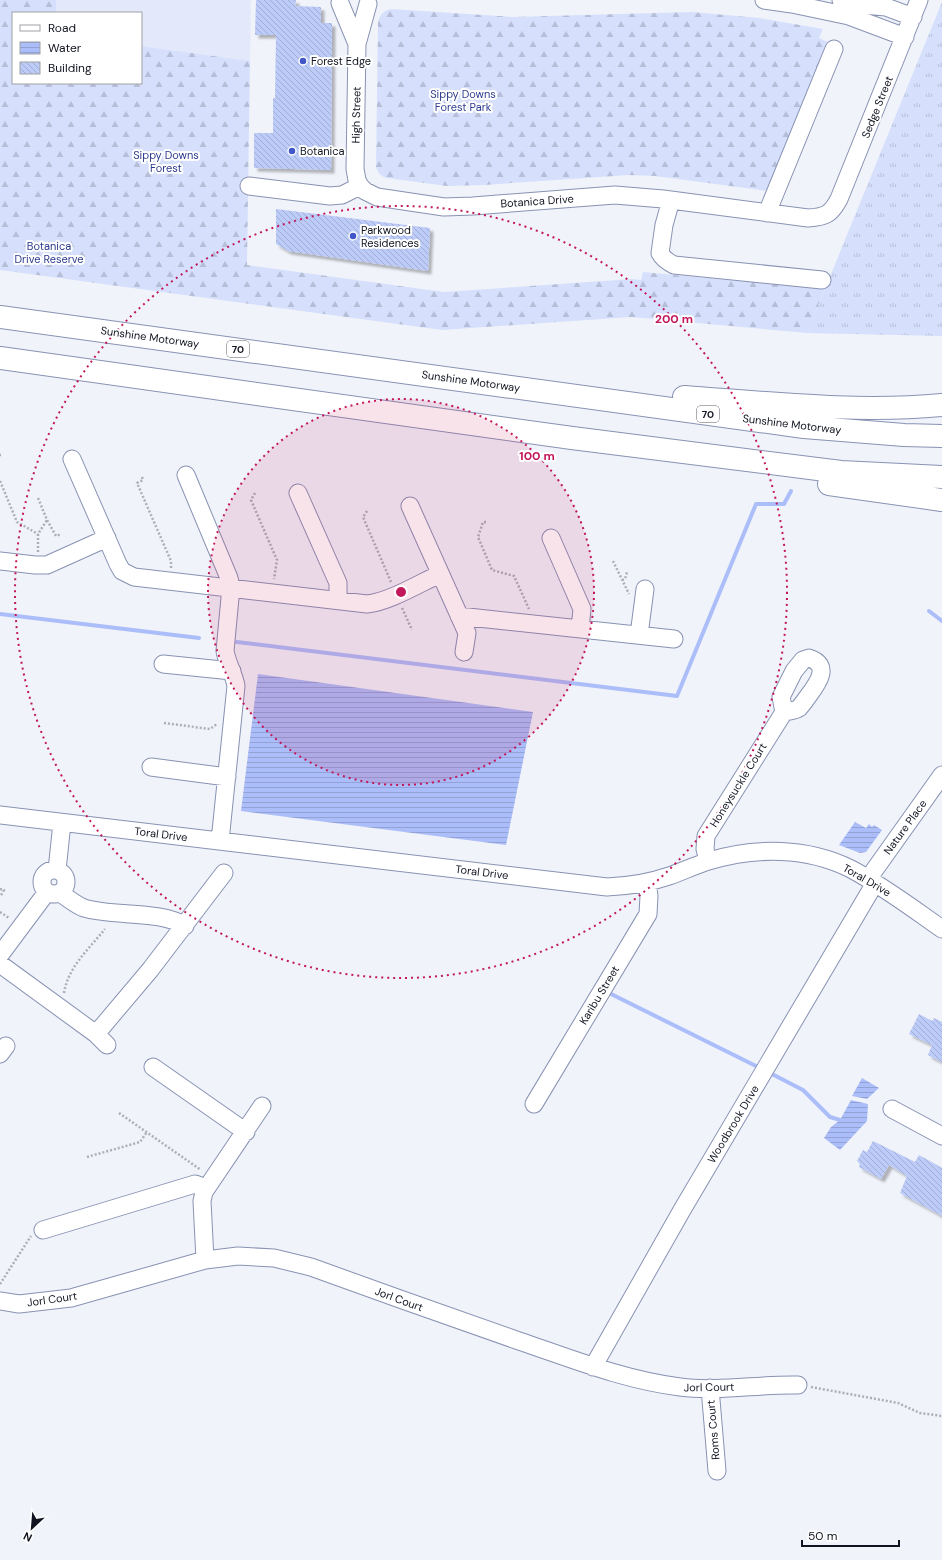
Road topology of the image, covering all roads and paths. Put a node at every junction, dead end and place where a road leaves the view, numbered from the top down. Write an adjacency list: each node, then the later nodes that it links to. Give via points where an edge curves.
1 (764, 0): 7 (street, via 849,16)
2 (841, 0): 6 (street, via 886,7)
3 (919, 0): 6 (street, Sedge Street)
4 (338, 2): 5 (street, via 354,8); 8 (street, High Street)
5 (371, 2): 8 (street, High Street)
6 (913, 17): 7 (street, Sedge Street)
7 (905, 37): 14 (street, Sedge Street, via 839,199)
8 (357, 44): 11 (street, High Street, via 355,169)
9 (834, 49): 13 (street)
10 (249, 186): 11 (street, via 330,196 342,195)
11 (360, 186): 12 (street, Botanica Drive, via 370,194 384,199 444,207 615,195)
12 (671, 200): 13 (street, Botanica Drive); 15 (street, via 660,254 668,262 689,267)
13 (767, 213): 14 (street, Botanica Drive, via 808,218)
14 (830, 213)
15 (822, 280)
16 (0, 317): 18 (highway, Sunshine Motorway / 70)
17 (0, 358): 21 (highway)
18 (476, 382): 19 (highway, via 863,409); 20 (highway, Sunshine Motorway / 70, via 804,427)
19 (942, 406)
20 (942, 436)
21 (572, 438): 25 (highway, via 841,472); 30 (highway, via 801,480)
22 (72, 459): 37 (street)
23 (186, 475): 46 (street, via 226,569)
24 (142, 476): 44 (path, via 143,480 137,483 171,561)
25 (942, 478)
26 (0, 481): 35 (path, via 17,522)
27 (255, 493): 48 (path, via 250,500 277,560)
28 (298, 493): 51 (street, via 338,583)
29 (38, 498): 33 (path)
30 (942, 500)
31 (410, 506): 43 (street)
32 (367, 511): 50 (path, via 362,517)
33 (47, 520): 35 (path); 36 (path, via 56,536)
34 (486, 522): 53 (path, via 483,522 478,537 492,570 514,576)
35 (38, 534): 41 (path, via 38,560)
36 (61, 534)
37 (107, 538): 41 (street); 44 (street, via 122,571 134,577)
38 (551, 538): 54 (street, via 582,609)
39 (0, 561): 41 (street)
40 (613, 561): 45 (path)
41 (41, 566)
42 (627, 572): 45 (path, via 626,579)
43 (440, 574): 50 (street); 52 (street)
44 (170, 580): 46 (street)
45 (622, 580): 49 (path)
46 (231, 587): 48 (street); 60 (street, via 225,651)
47 (645, 589): 56 (street)
48 (272, 592): 51 (street)
49 (629, 594)
50 (395, 595): 51 (street, via 368,604); 55 (path)
51 (338, 600)
52 (459, 616): 53 (street); 58 (street, via 467,633)
53 (536, 624): 54 (street)
54 (580, 629): 56 (street)
55 (412, 630)
56 (639, 635): 57 (street)
57 (674, 639)
58 (464, 652)
59 (163, 664): 60 (street)
60 (232, 672): 66 (street, via 236,686)
61 (784, 712): 70 (street, Honeysuckle Court, via 706,836 705,849)
62 (164, 723): 63 (path, via 210,729)
63 (220, 724)
64 (151, 767): 66 (street)
65 (942, 775): 72 (street, Nature Place)
66 (227, 777): 69 (street)
67 (0, 815): 68 (street, Toral Drive)
68 (62, 822): 69 (street, Toral Drive); 75 (street, via 57,870 48,871 42,877 42,885)
69 (220, 841): 73 (street, Toral Drive, via 607,887)
70 (708, 861): 72 (street, Toral Drive, via 756,852 796,852 834,862); 73 (street, Toral Drive)
71 (224, 873): 77 (street)
72 (871, 881): 78 (street, Toral Drive); 97 (street, Woodbrook Drive)
73 (647, 882): 84 (street, Karibu Street, via 648,914)
74 (0, 889): 76 (path, via 4,890)
75 (54, 892): 77 (street, via 83,908 174,920); 80 (street)
76 (0, 897)
77 (185, 926): 82 (street, via 150,970 101,1040)
78 (942, 928)
79 (105, 929): 82 (path, via 75,964 64,996)
80 (0, 955)
81 (0, 964): 82 (street)
82 (56, 1005)
83 (153, 1067): 89 (street)
84 (534, 1104)
85 (262, 1106): 89 (street)
86 (892, 1109): 90 (street)
87 (120, 1113): 88 (path)
88 (147, 1132): 91 (path, via 140,1142); 92 (path)
89 (246, 1132): 92 (street)
90 (942, 1136)
91 (86, 1157)
92 (210, 1183): 93 (street, via 194,1184); 94 (street, via 202,1201)
93 (43, 1230): 95 (path, via 35,1231)
94 (205, 1260): 96 (street, Jorl Court, via 71,1298 19,1304); 97 (street, Jorl Court, via 238,1256 274,1258 311,1267)
95 (0, 1284)
96 (0, 1301)
97 (593, 1367): 99 (street, Jorl Court, via 642,1381)
98 (798, 1385): 99 (street, Jorl Court); 100 (path, via 898,1403 920,1413)
99 (710, 1388): 101 (street, Roms Court)
100 (942, 1416)
101 (717, 1471)

